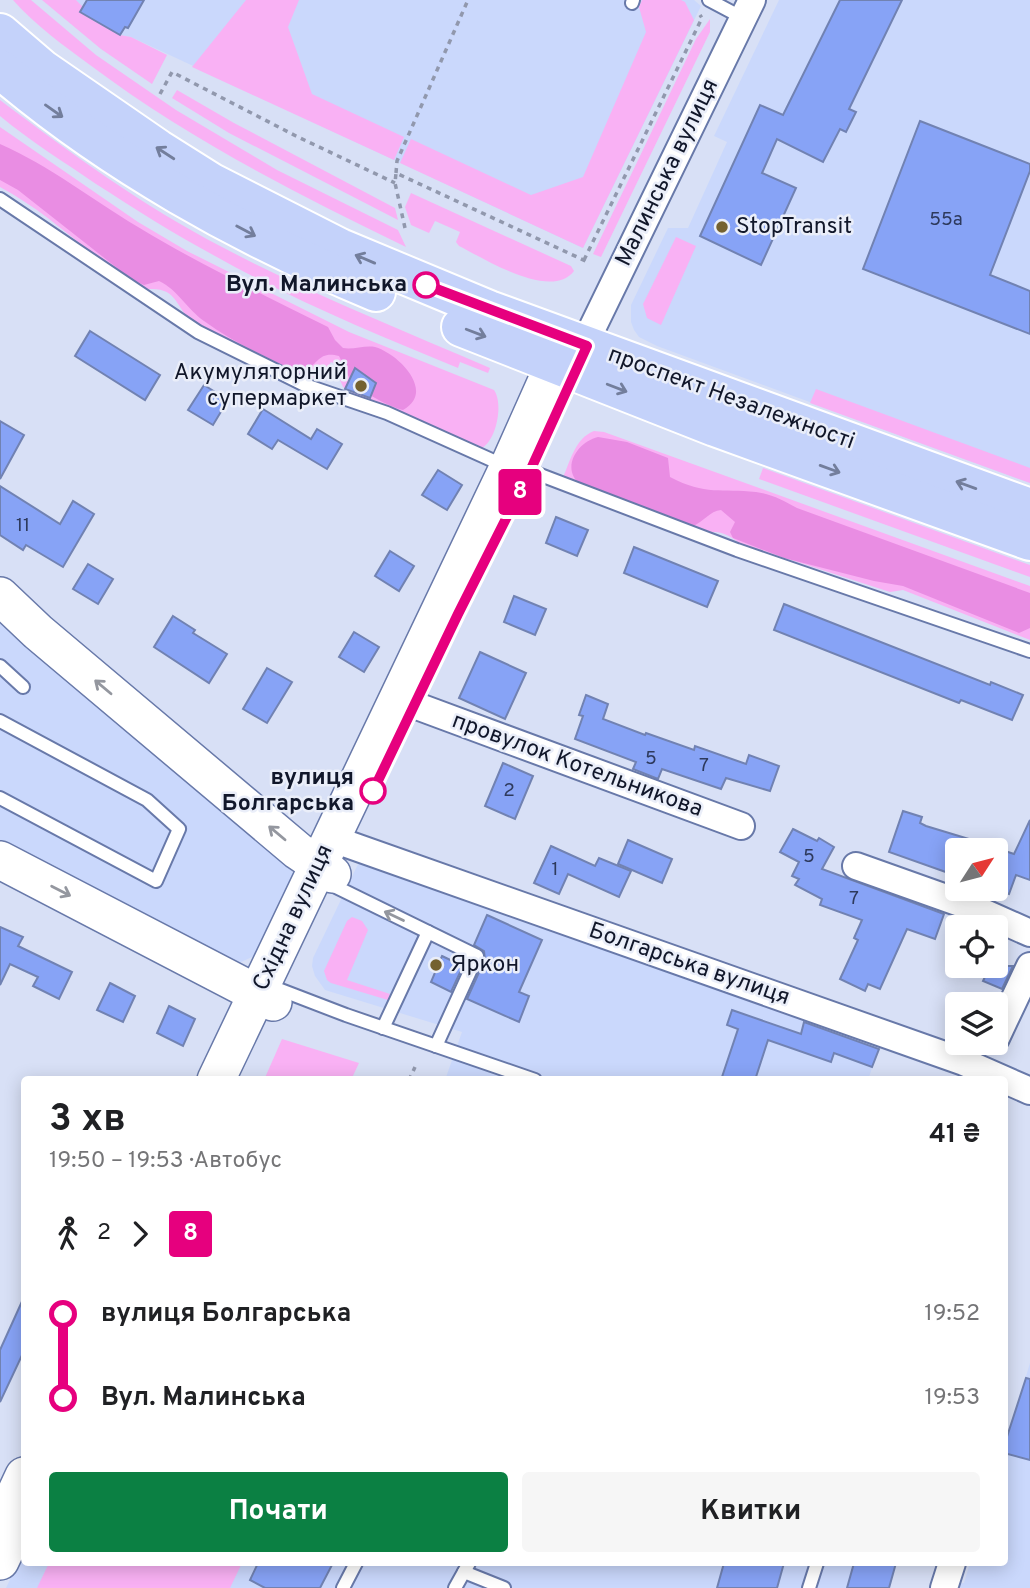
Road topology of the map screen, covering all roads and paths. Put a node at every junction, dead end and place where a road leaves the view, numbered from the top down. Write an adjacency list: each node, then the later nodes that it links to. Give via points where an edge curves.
1 (468, 0): 8 (path, via 397,161)
2 (709, 0): 3 (lane)
3 (745, 6): 14 (street, Малинська вулиця)
4 (698, 12): 12 (path, via 702,18)
5 (0, 33): 14 (main road, проспект Незалежності, one-way to 5, via 340,248 212,183 101,111)
6 (0, 69): 14 (main road, проспект Незалежності, one-way to 14, via 147,174 326,272)
7 (160, 94): 9 (path, via 172,72)
8 (396, 173): 9 (path); 12 (path)
9 (395, 183): 11 (path)
10 (0, 199): 15 (lane, via 198,332 305,385 387,413)
11 (405, 228)
12 (584, 260): 13 (path)
13 (590, 263)
14 (573, 353): 15 (main road, Східна вулиця); 16 (main road, проспект Незалежності, one-way to 14); 17 (main road, проспект Незалежності, one-way to 17, via 715,427)
15 (519, 470): 19 (lane); 22 (main road, Східна вулиця); 28 (main road, Східна вулиця)
16 (1030, 508)
17 (1030, 541)
18 (0, 596): 28 (main road, one-way to 18, via 298,851)
19 (1030, 651)
20 (0, 666): 21 (lane)
21 (23, 687)
22 (414, 705): 25 (street, провулок Котельникова); 28 (main road, Східна вулиця)
23 (0, 721): 24 (lane, via 147,800 179,829 156,881)
24 (0, 798)
25 (741, 826)
26 (0, 860): 32 (main road, one-way to 32)
27 (856, 866): 30 (street)
28 (331, 867): 29 (lane, one-way to 28); 32 (main road, Східна вулиця); 38 (street, Болгарська вулиця)
29 (428, 932): 34 (lane); 35 (lane, via 477,956)
30 (1030, 933)
31 (1030, 966): 33 (street)
32 (268, 992): 34 (lane); 39 (main road, Східна вулиця); 40 (main road, Східна вулиця)
33 (1008, 1013)
34 (383, 1028): 35 (lane)
35 (436, 1046): 42 (lane)
36 (987, 1055): 38 (street)
37 (415, 1067): 41 (path)
38 (981, 1069): 43 (street, Болгарська вулиця)
39 (218, 1076)
40 (236, 1076)
41 (411, 1076)
42 (523, 1076)
43 (997, 1076)
44 (1008, 1081): 45 (street, Болгарська вулиця)
45 (1030, 1091)
46 (21, 1482): 48 (main road)
47 (21, 1517): 49 (main road)
48 (0, 1527)
49 (0, 1561)
50 (354, 1566): 54 (lane)
51 (816, 1566): 57 (lane)
52 (951, 1566): 58 (street)
53 (466, 1567): 55 (lane); 56 (lane)
54 (343, 1588)
55 (455, 1588)
56 (504, 1588)
57 (809, 1588)
58 (944, 1588)

